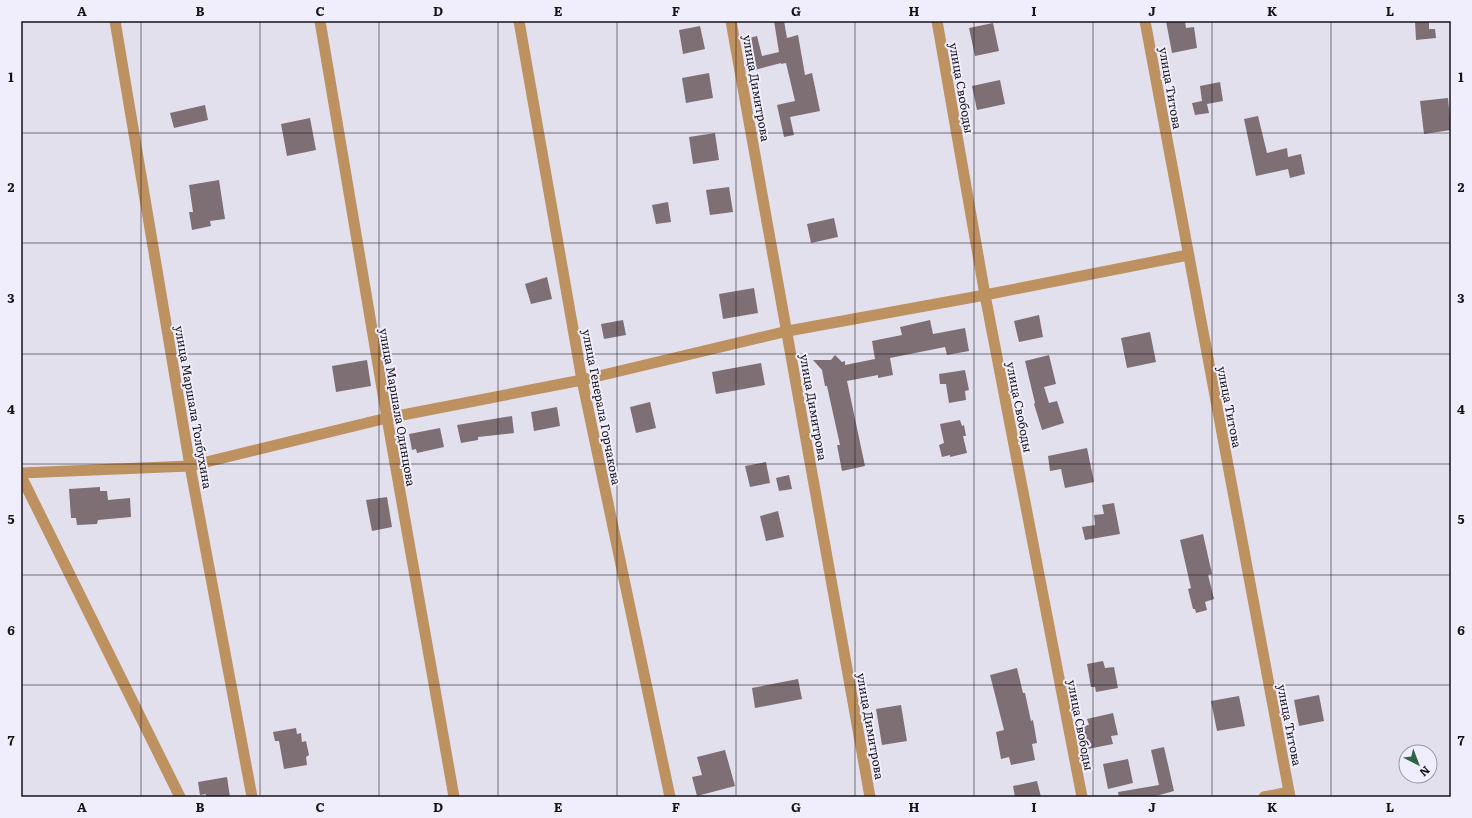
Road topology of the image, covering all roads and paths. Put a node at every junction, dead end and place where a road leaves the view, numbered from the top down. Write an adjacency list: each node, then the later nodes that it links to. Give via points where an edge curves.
1 (115, 21): 12 (street, улица Маршала Толбухина)
2 (320, 21): 11 (street, улица Маршала Одинцова)
3 (519, 21): 10 (street, улица Генерала Горчакова)
4 (732, 21): 9 (street, улица Димитрова)
5 (937, 21): 8 (street, улица Свободы)
6 (1146, 21): 7 (street, улица Титова)
7 (1188, 255): 8 (street); 15 (street, улица Титова)
8 (985, 295): 9 (street); 21 (street, улица Свободы)
9 (788, 331): 10 (street); 20 (street, улица Димитрова)
10 (582, 380): 11 (street); 19 (street, улица Генерала Горчакова)
11 (387, 418): 12 (street); 18 (street, улица Маршала Одинцова)
12 (190, 466): 13 (street); 17 (street, улица Маршала Толбухина)
13 (21, 473)
14 (21, 476): 16 (street)
15 (1289, 794): 22 (street)
16 (180, 797)
17 (252, 797)
18 (454, 797)
19 (670, 797)
20 (870, 797)
21 (1082, 797)
22 (1264, 797)

